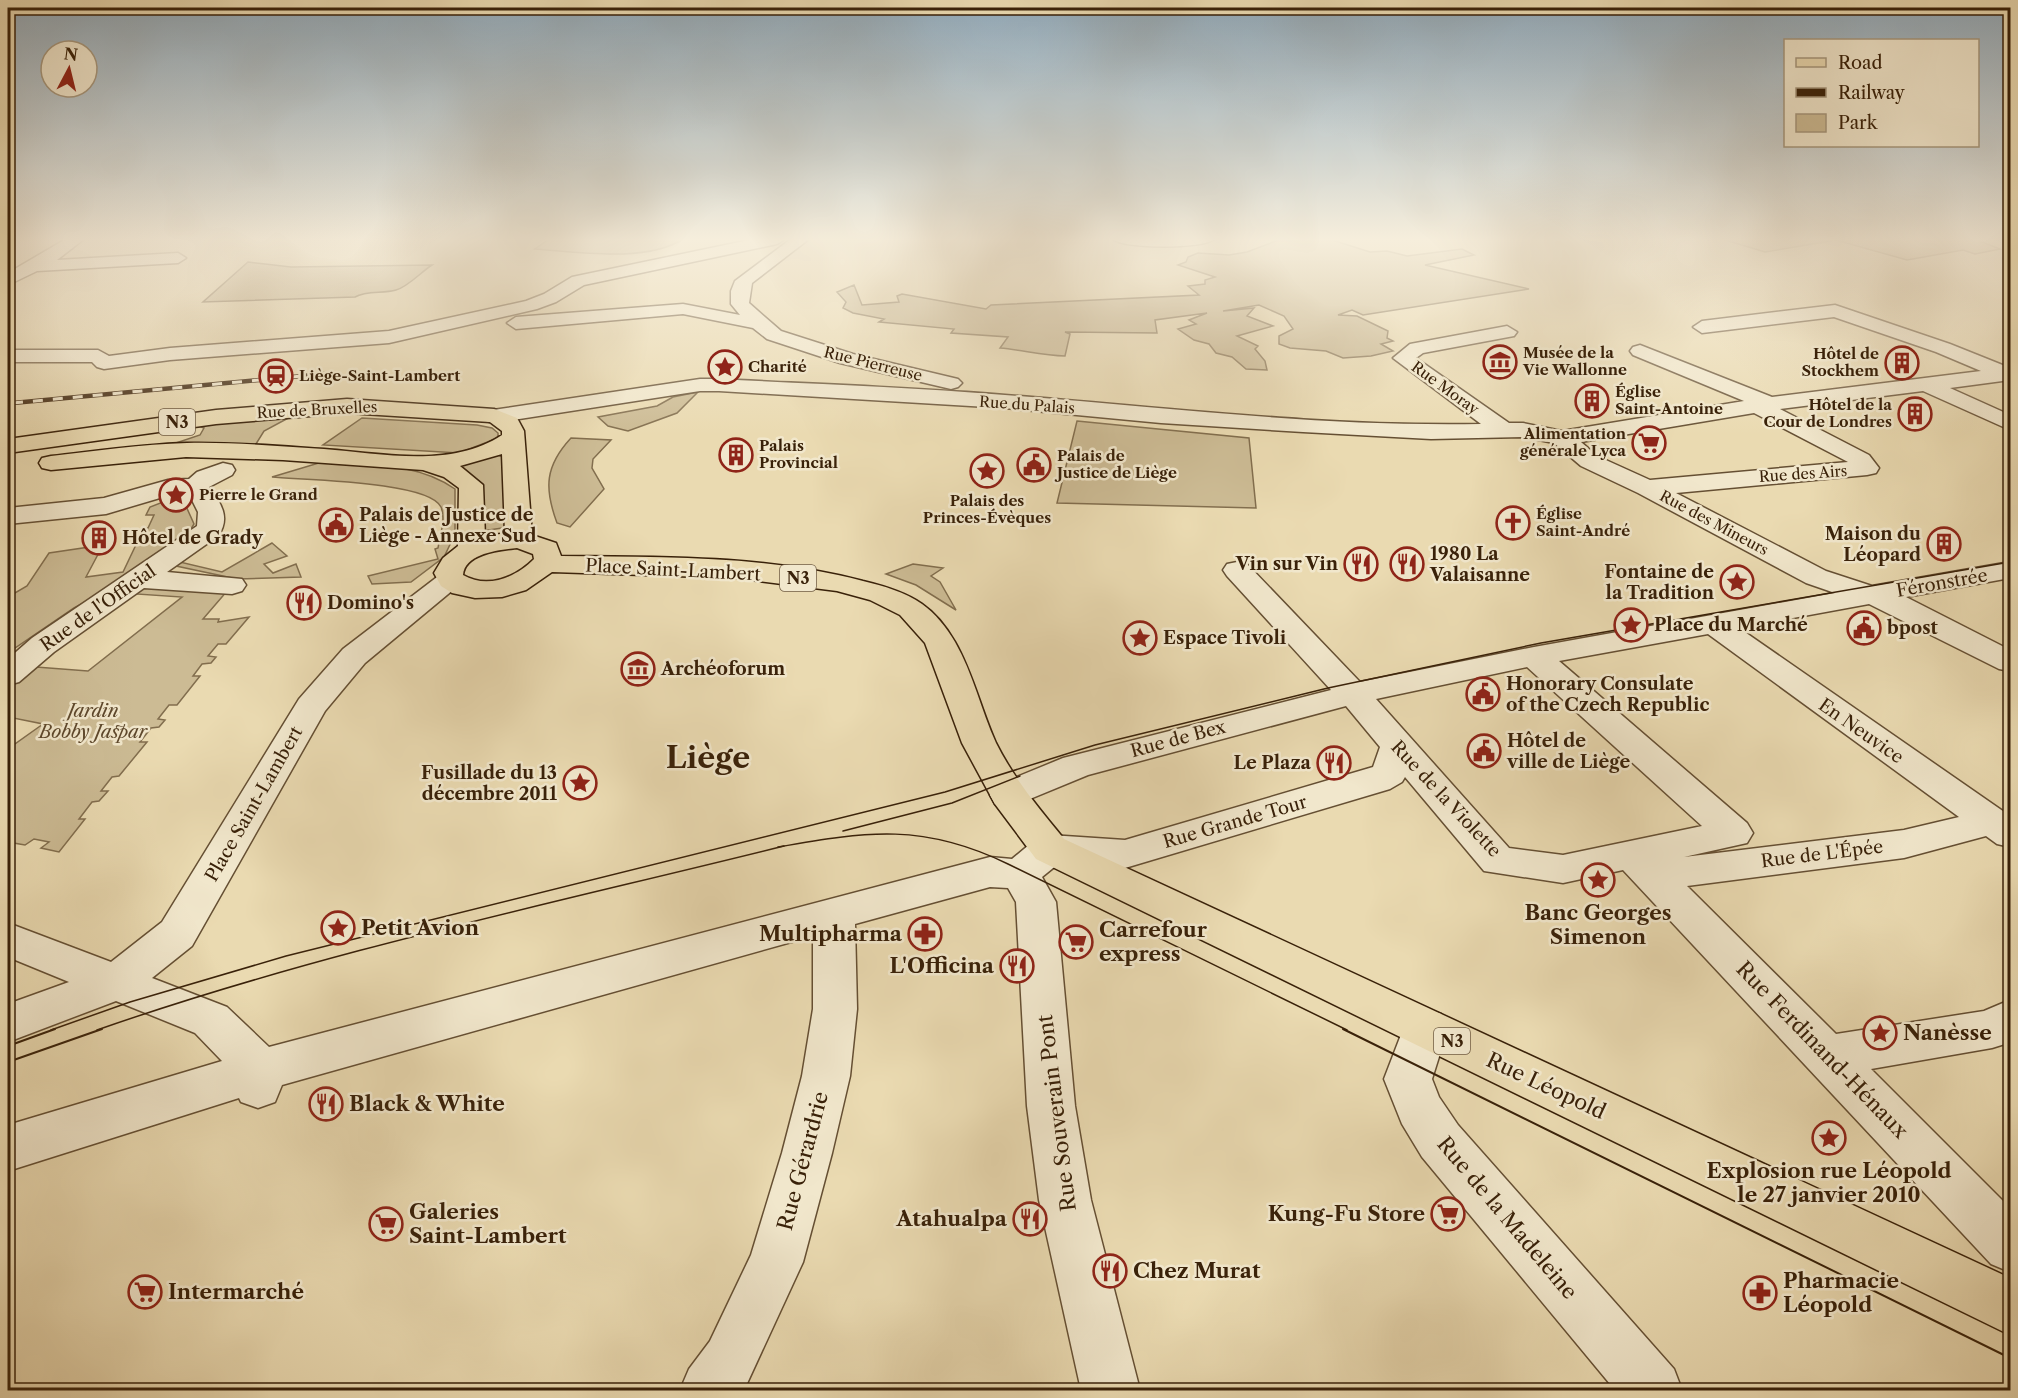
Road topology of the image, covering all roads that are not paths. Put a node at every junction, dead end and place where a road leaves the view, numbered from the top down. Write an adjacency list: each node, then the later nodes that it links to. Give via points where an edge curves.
1 (530, 304): 6 (street)
2 (740, 304): 3 (street, Rue Pierreuse)
3 (759, 324): 6 (street, via 725,325 683,309); 13 (street, Rue Pierreuse, via 774,336 847,359 958,385)
4 (1702, 327): 11 (street, via 1835,311)
5 (1507, 332): 18 (street, Rue Moray, via 1417,348 1403,358)
6 (380, 338): 9 (street, via 170,354)
7 (1640, 351): 14 (street)
8 (8, 356): 9 (street, via 98,356)
9 (104, 363): 10 (street)
10 (8, 372)
11 (2008, 374): 12 (street)
12 (1924, 384): 14 (street); 17 (street)
13 (1004, 401): 16 (street, Rue du Palais, via 700,385); 18 (street, Rue du Palais, via 1303,425 1431,432)
14 (1763, 405): 20 (street); 27 (street, Rue des Airs, via 1862,460 1867,468)
15 (347, 406): 16 (main road, Rue de Bruxelles / N3); 21 (main road, Rue de Bruxelles / N3, via 216,417); 22 (main road, via 306,416 286,426 272,441)
16 (494, 416): 19 (main road, via 509,423)
17 (2010, 423)
18 (1502, 429): 20 (street, Rue du Palais)
19 (513, 438): 23 (main road, N3, via 476,456); 29 (main road)
20 (1562, 438): 27 (street, Rue des Mineurs, via 1589,461)
21 (8, 446)
22 (283, 453): 23 (main road, N3); 24 (main road, N3, via 186,450)
23 (426, 463): 30 (main road, N3, via 453,472 471,485)
24 (8, 468)
25 (223, 470): 26 (street)
26 (196, 486): 28 (street, via 168,488 106,506); 34 (street, Rue de l'Official, via 212,511 208,530)
27 (1647, 488): 37 (street, Rue des Mineurs, via 1816,577)
28 (8, 516)
29 (519, 540): 30 (main road); 31 (main road, via 546,549)
30 (472, 549): 35 (main road, via 452,565 448,573)
31 (545, 564): 35 (main road, via 533,576 502,588 468,588); 46 (main road, Place Saint-Lambert / N3, via 782,576 844,585 892,599 910,609 940,643 979,743)
32 (1237, 570): 44 (street, Rue de la Violette)
33 (2010, 570): 37 (street, Féronstrée)
34 (140, 579): 36 (street); 39 (street, Rue de l'Official)
35 (451, 580): 54 (street, Place Saint-Lambert, via 354,656 311,705 177,934)
36 (232, 585)
37 (1873, 595): 38 (street); 42 (street, Rue des Mineurs)
38 (1714, 624): 41 (street); 47 (street, En Neuvice)
39 (43, 645): 40 (street); 43 (street, Rue de l'Official)
40 (8, 653)
41 (1533, 656): 44 (street); 48 (street)
42 (2010, 662)
43 (8, 675)
44 (1353, 694): 45 (street, Rue de la Violette); 46 (street, Rue de Bex, via 1076,766)
45 (1397, 747): 50 (street, Rue Grande Tour, via 1389,774 1377,780 1125,854); 51 (street, Rue de la Violette, via 1498,861 1563,870)
46 (1008, 795): 50 (main road, Place Saint-Lambert / N3)
47 (2000, 828): 49 (street, Rue de L'Épée)
48 (1734, 833): 49 (street); 51 (street, Rue de la Violette)
49 (1766, 861): 51 (street, Rue de L'Épée)
50 (1035, 862): 52 (street, Rue Grande Tour); 56 (main road, Rue Léopold / N3); 64 (street, Rue Souverain Pont, via 1051,1106 1065,1200)
51 (1642, 866): 58 (street, Rue Ferdinand-Hénaux)
52 (834, 915): 59 (street, Rue Grande Tour); 63 (street, Rue Gérardrie, via 835,1009 826,1076 807,1153 776,1263 730,1361)
53 (8, 939): 54 (street)
54 (115, 983): 55 (street, Place Saint-Lambert); 59 (street, via 211,1020)
55 (8, 1023)
56 (1425, 1028): 62 (main road, Rue Léopold / N3); 65 (street, Rue de la Madeleine, via 1408,1079 1419,1109 1440,1141)
57 (2004, 1030): 58 (street)
58 (1827, 1056): 61 (street, Rue Ferdinand-Hénaux)
59 (259, 1081): 60 (street, Rue Grande Tour)
60 (8, 1148)
61 (2010, 1245)
62 (2010, 1307)
63 (710, 1390)
64 (1111, 1390)
65 (1653, 1390)

